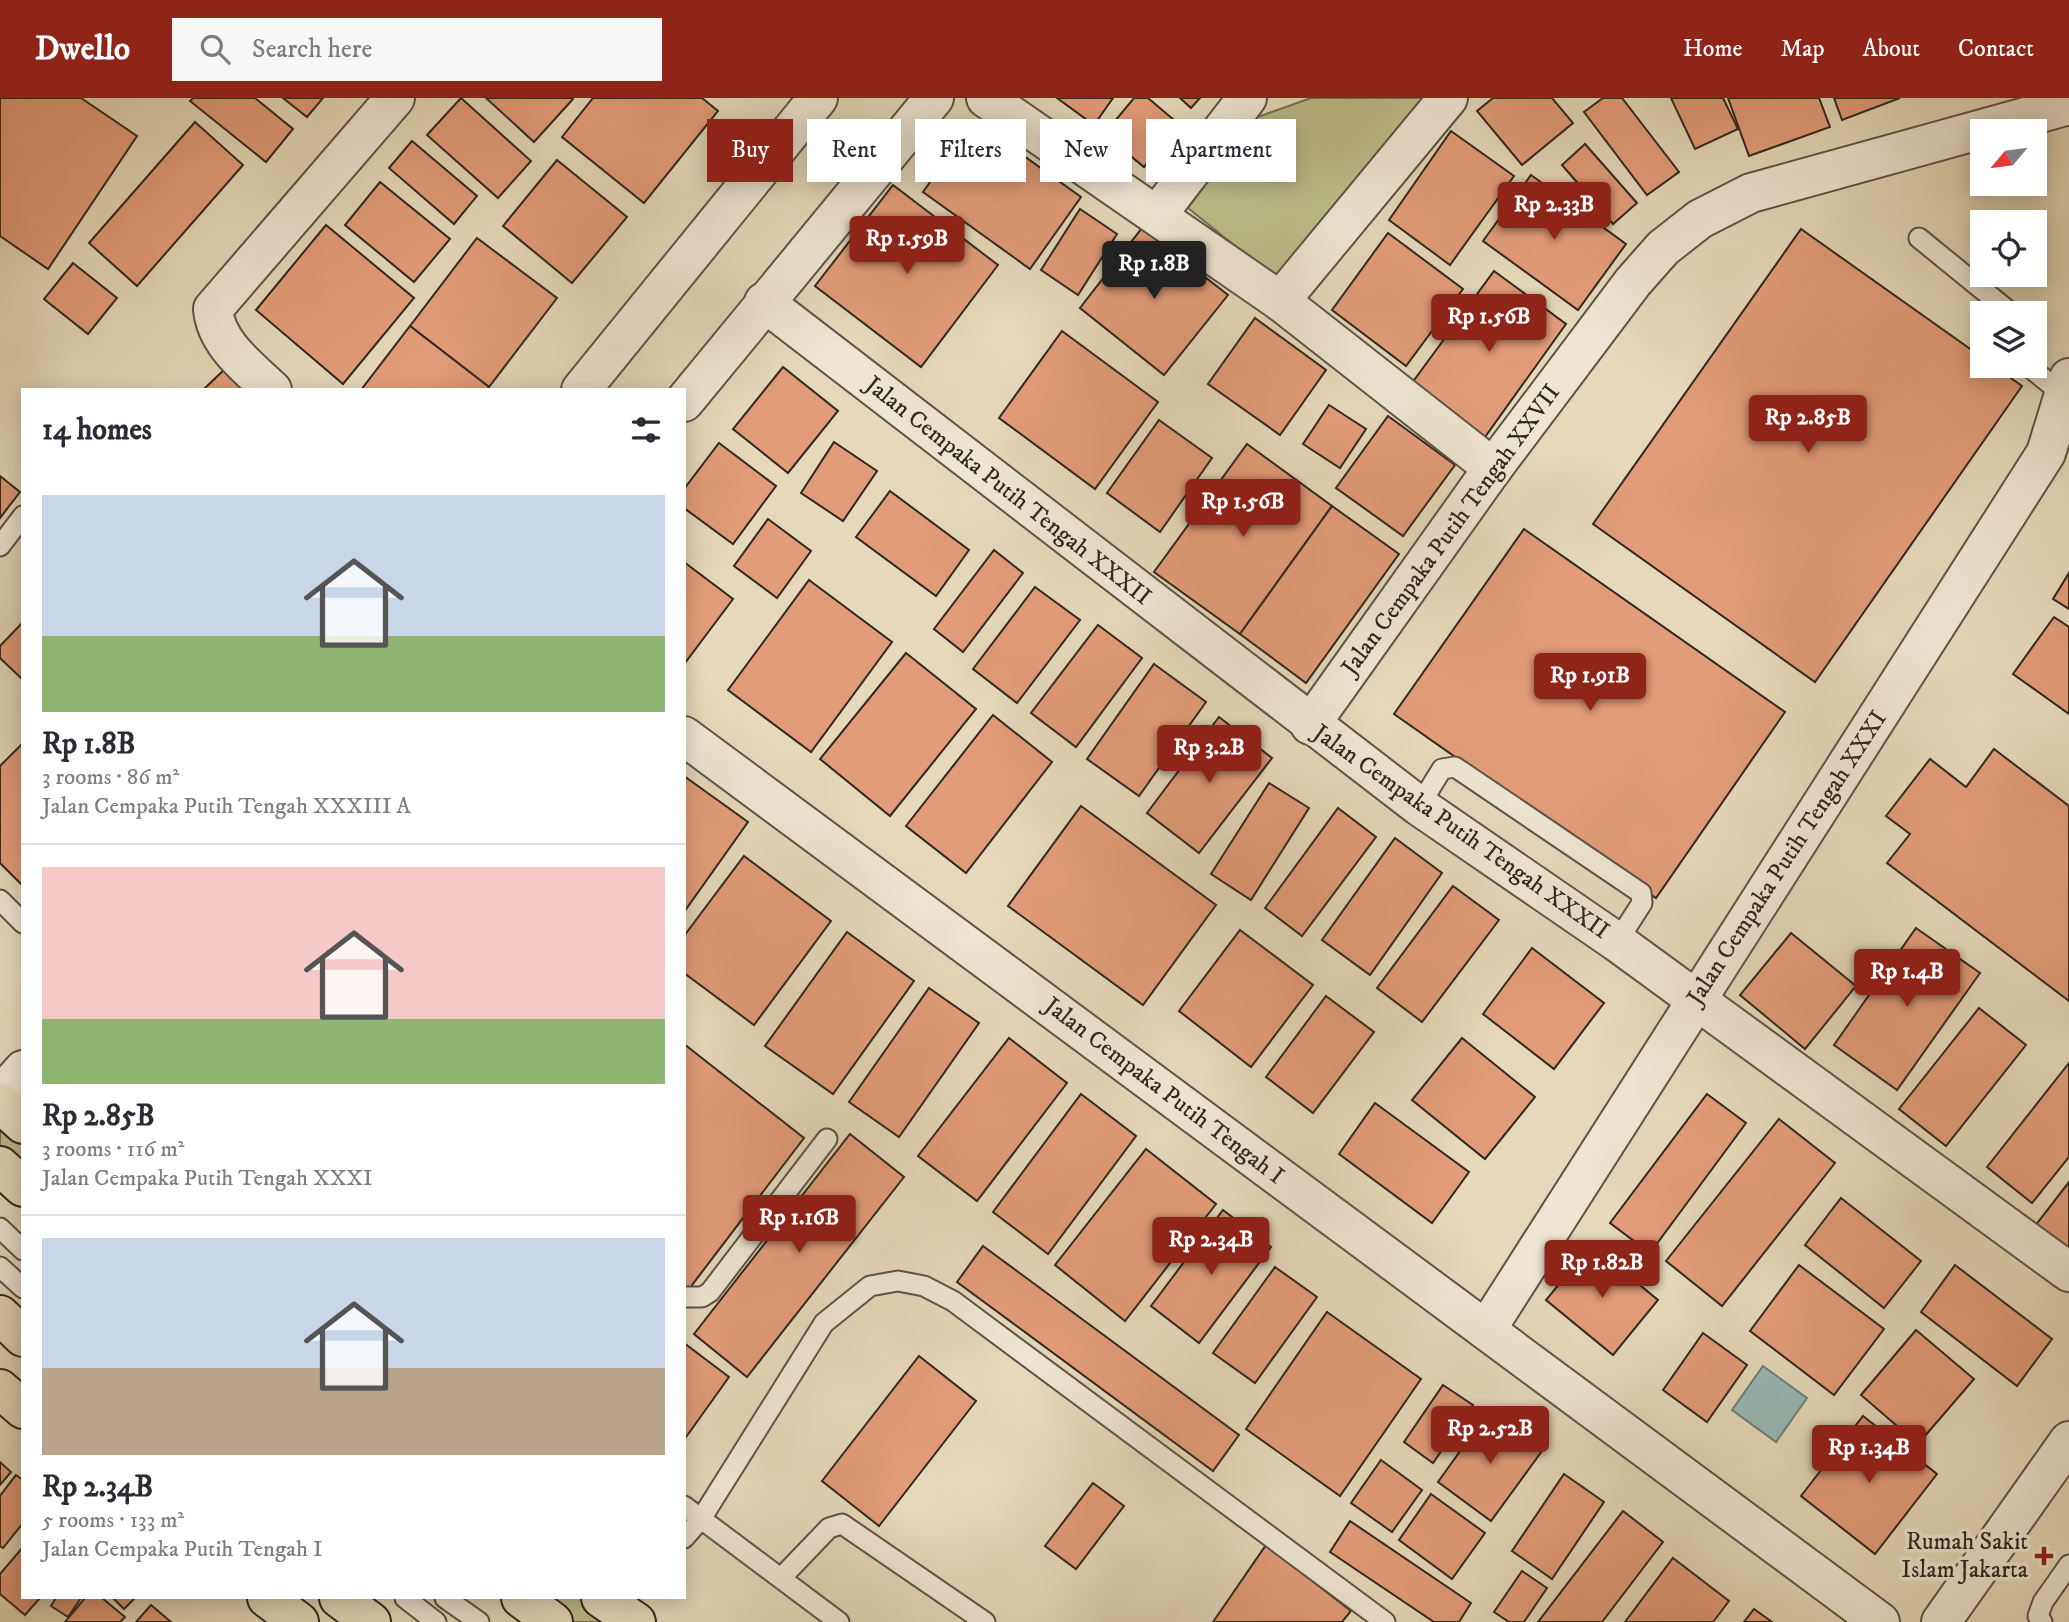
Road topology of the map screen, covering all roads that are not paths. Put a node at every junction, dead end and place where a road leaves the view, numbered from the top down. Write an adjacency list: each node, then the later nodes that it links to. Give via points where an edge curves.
1 (395, 98): 15 (street, via 213,309 220,335)
2 (818, 98): 16 (street)
3 (934, 98): 12 (street)
4 (986, 98): 8 (street)
5 (1247, 98): 8 (street)
6 (1448, 98): 10 (street)
7 (2069, 105): 18 (street, Jalan Cempaka Putih Tengah XXVII, via 1751,193 1700,219 1663,248 1633,282)
8 (1157, 215): 10 (street)
9 (1919, 237): 11 (lane)
10 (1280, 301): 18 (street)
11 (1996, 301)
12 (764, 302): 17 (street); 21 (street, Jalan Cempaka Putih Tengah XXXII)
13 (2047, 376): 14 (lane)
14 (2066, 387): 27 (street, Jalan Cempaka Putih Tengah XXXI, via 2046,453)
15 (270, 388)
16 (583, 388)
17 (686, 400)
18 (1493, 468): 21 (street, Jalan Cempaka Putih Tengah XXVII)
19 (21, 519): 20 (lane)
20 (0, 546)
21 (1310, 725): 23 (street, Jalan Cempaka Putih Tengah XXXII)
22 (686, 737): 42 (street, Jalan Cempaka Putih Tengah I)
23 (1419, 806): 26 (street, Jalan Cempaka Putih Tengah XXXII); 26 (lane, via 1442,769 1455,766 1641,893 1642,902)
24 (0, 900): 25 (lane)
25 (21, 921)
26 (1616, 942): 27 (street, Jalan Cempaka Putih Tengah XXXII)
27 (1696, 999): 38 (street, Jalan Cempaka Putih Tengah XXXII); 42 (street, Jalan Cempaka Putih Tengah XXXI)
28 (21, 1072): 29 (street)
29 (0, 1097)
30 (0, 1103): 31 (main road)
31 (21, 1122)
32 (827, 1139): 40 (lane, via 710,1292)
33 (0, 1166): 34 (main road)
34 (21, 1185)
35 (0, 1228): 36 (lane)
36 (21, 1248)
37 (0, 1267): 39 (lane)
38 (2069, 1272)
39 (21, 1286)
40 (686, 1297)
41 (0, 1315): 43 (main road)
42 (1486, 1330): 65 (street, Jalan Cempaka Putih Tengah I)
43 (21, 1335)
44 (0, 1389): 45 (main road)
45 (21, 1407)
46 (2069, 1441): 66 (street)
47 (686, 1508): 48 (lane)
48 (701, 1519): 49 (lane); 51 (lane); 64 (lane, via 824,1323 870,1286 898,1281 924,1286 953,1301)
49 (686, 1536)
50 (2069, 1565): 67 (lane, via 2043,1602 2038,1616)
51 (782, 1578): 62 (lane); 63 (lane, via 829,1528 842,1524)
52 (268, 1599): 57 (main road)
53 (340, 1599): 58 (main road)
54 (406, 1599): 59 (lane)
55 (446, 1599): 60 (lane)
56 (522, 1599): 61 (main road)
57 (299, 1622)
58 (371, 1622)
59 (436, 1622)
60 (479, 1622)
61 (553, 1622)
62 (839, 1622)
63 (985, 1622)
64 (1385, 1622)
65 (1880, 1622)
66 (1941, 1622)
67 (2042, 1622)

